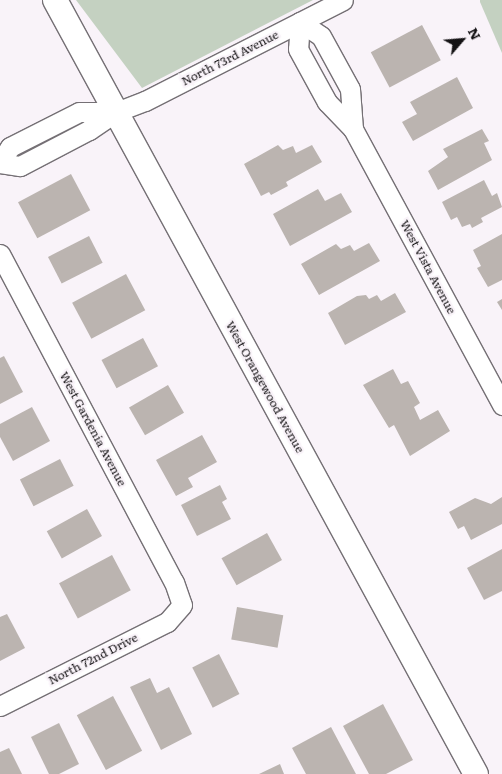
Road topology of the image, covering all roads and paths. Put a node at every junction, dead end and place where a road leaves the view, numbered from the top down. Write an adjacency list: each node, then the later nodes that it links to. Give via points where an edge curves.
1 (55, 0): 4 (street, West Orangewood Avenue)
2 (343, 0): 3 (street, North 73rd Avenue)
3 (300, 22): 4 (street, North 73rd Avenue); 5 (street, West Vista Avenue, via 298,49 327,102); 5 (street, West Vista Avenue, via 321,36 350,89)
4 (116, 112): 4 (street, North 73rd Avenue, via 79,112 10,147 0,163 20,166); 10 (street, West Orangewood Avenue)
5 (353, 129): 7 (street, West Vista Avenue)
6 (0, 254): 8 (street, West Gardenia Avenue, via 174,582)
7 (502, 405)
8 (182, 605): 9 (street, North 72nd Drive, via 167,622)
9 (0, 706)
10 (476, 774)

